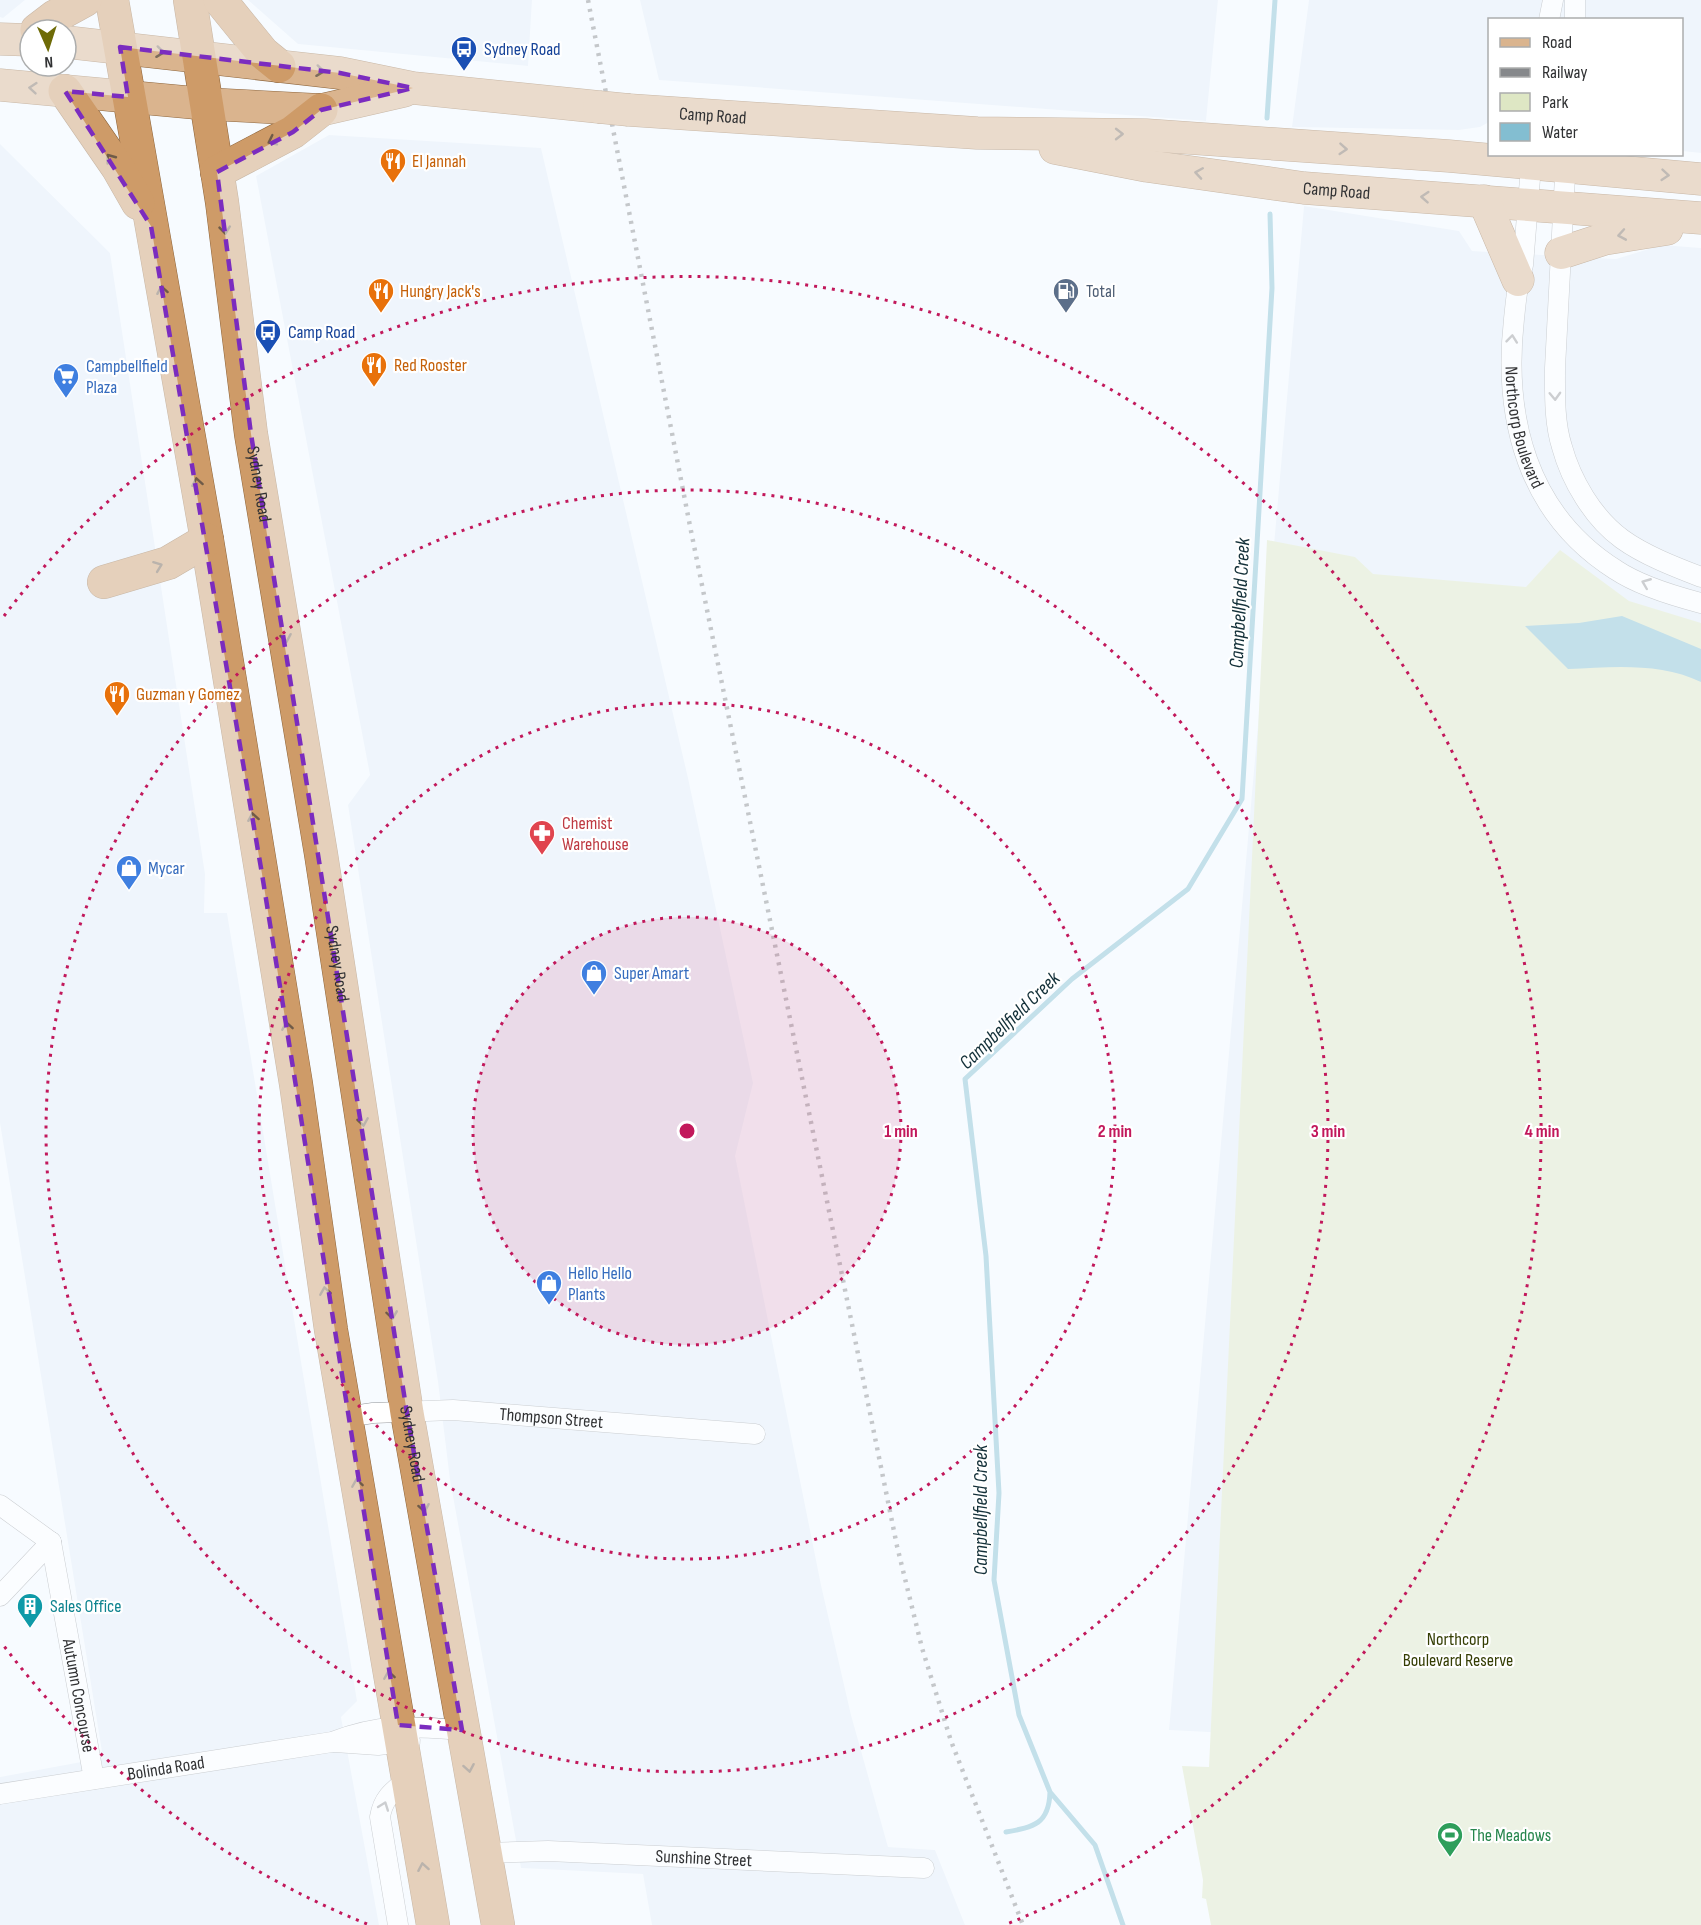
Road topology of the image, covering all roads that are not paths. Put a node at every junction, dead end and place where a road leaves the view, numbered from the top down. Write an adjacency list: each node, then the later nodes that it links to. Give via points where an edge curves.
1 (85, 0): 7 (highway)
2 (112, 0): 11 (highway)
3 (190, 0): 12 (highway, Sydney Road)
4 (220, 0): 13 (highway, via 263,53)
5 (1553, 0): 8 (street)
6 (1575, 0): 9 (street)
7 (52, 18)
8 (1549, 18)
9 (1575, 18)
10 (78, 43): 11 (main road, Camp Road)
11 (120, 47): 12 (main road, Camp Road, one-way to 12); 17 (highway)
12 (200, 56): 13 (main road, Camp Road); 18 (highway, Sydney Road)
13 (279, 66): 15 (main road, Camp Road, one-way to 15)
14 (0, 85): 16 (main road, Camp Road, one-way to 14)
15 (413, 88): 19 (main road, Camp Road); 20 (main road, Camp Road, via 614,108)
16 (65, 91): 17 (main road, Camp Road); 33 (highway, one-way to 16, via 118,168)
17 (128, 97): 18 (main road, Camp Road); 33 (highway)
18 (207, 104): 19 (main road, Camp Road); 26 (highway, Sydney Road)
19 (321, 110): 26 (highway, one-way to 26, via 293,132)
20 (976, 133): 22 (main road, Camp Road, one-way to 22, via 1146,135); 28 (main road, Camp Road, one-way to 20, via 1257,182)
21 (1488, 141): 22 (main road)
22 (1449, 156): 23 (main road, Camp Road)
23 (1532, 159): 24 (main road, Camp Road); 29 (street, Northcorp Boulevard)
24 (1565, 160): 25 (main road, Camp Road); 30 (street, Northcorp Boulevard)
25 (1599, 162): 27 (main road, Camp Road, one-way to 27)
26 (217, 172): 40 (highway, Sydney Road, one-way to 40, via 249,424 321,854)
27 (1701, 179)
28 (1484, 201): 29 (main road, Camp Road); 35 (main road)
29 (1528, 205): 30 (main road, Camp Road); 35 (street, Northcorp Boulevard)
30 (1564, 208): 31 (main road, Camp Road); 34 (street, Northcorp Boulevard)
31 (1701, 218)
32 (1701, 225): 34 (main road, one-way to 34, via 1625,234)
33 (151, 226): 36 (highway, one-way to 33)
34 (1561, 253): 37 (street, Northcorp Boulevard, one-way to 37, via 1555,368 1561,446 1586,500 1621,538)
35 (1518, 280): 39 (street, Northcorp Boulevard, one-way to 35, via 1617,571 1590,550 1545,499 1522,448 1512,394 1509,361)
36 (207, 540): 38 (highway, one-way to 36, via 168,563); 41 (highway, one-way to 36)
37 (1701, 577)
38 (104, 582)
39 (1701, 603)
40 (407, 1413): 41 (street, Thompson Street); 42 (street, Thompson Street, via 453,1410); 46 (highway, Sydney Road, one-way to 46)
41 (346, 1417): 47 (highway, one-way to 41)
42 (755, 1434)
43 (0, 1505): 44 (street)
44 (51, 1542): 45 (street); 48 (street, Autumn Concourse)
45 (0, 1596)
46 (462, 1730): 47 (street, Bolinda Road); 51 (highway, Sydney Road, one-way to 51)
47 (399, 1734): 48 (street, Bolinda Road, via 360,1745 332,1742); 49 (highway)
48 (94, 1779): 50 (street, Bolinda Road)
49 (407, 1780): 53 (street, one-way to 49, via 380,1817 388,1795); 54 (highway, one-way to 49)
50 (0, 1794)
51 (484, 1853): 52 (street, Sunshine Street, via 548,1851); 55 (highway, Sydney Road)
52 (924, 1868)
53 (398, 1925)
54 (433, 1925)
55 (498, 1925)

